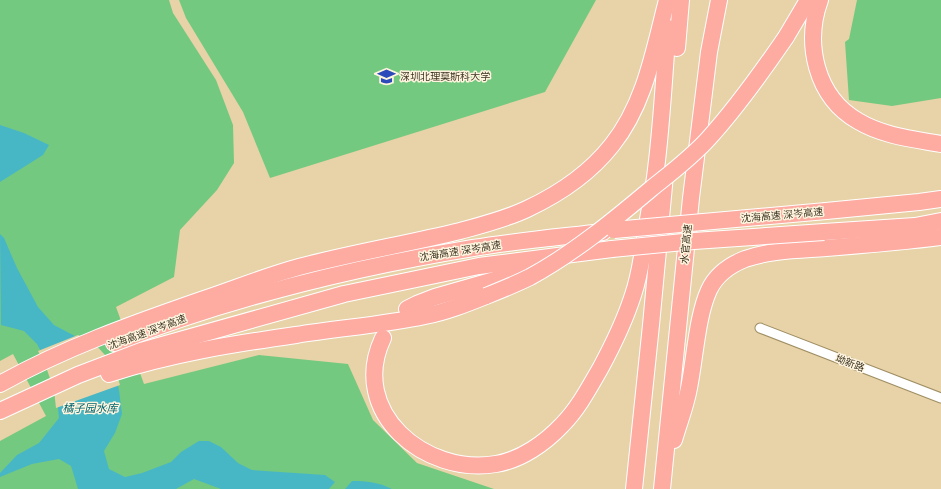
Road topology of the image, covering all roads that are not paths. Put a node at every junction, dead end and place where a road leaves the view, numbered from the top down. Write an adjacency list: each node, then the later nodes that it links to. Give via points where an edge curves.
1 (667, 0): 14 (highway, via 644,87 635,110 612,146 588,170 547,199 525,210 474,227 299,267)
2 (670, 0): 15 (highway, via 656,169 638,279 613,345 587,392 563,424 522,456 498,464 459,464 423,452 393,427 378,399 374,370)
3 (681, 0): 25 (highway)
4 (719, 0): 24 (highway, 水官高速, via 708,60 691,198)
5 (808, 0): 16 (highway, bridge, via 768,64 708,140 626,210 529,277 486,296 427,316 296,334 176,356)
6 (820, 0): 7 (highway, via 812,35 813,48 819,74 830,95 848,114 872,128 889,134)
7 (941, 144)
8 (941, 199): 14 (highway, 沈海高速 深岑高速, bridge, via 614,230 474,248 349,271)
9 (941, 221): 11 (highway, 沈海高速 深岑高速, bridge, via 915,226)
10 (941, 237): 24 (highway, via 900,243 769,253 733,264 724,271 715,280 705,301 689,389)
11 (608, 249): 12 (highway, via 447,293); 16 (highway, 沈海高速 深岑高速, via 479,266 344,294)
12 (408, 309)
13 (760, 328): 20 (street, 坳新路)
14 (135, 329): 17 (highway, 沈海高速 深岑高速, via 69,361)
15 (383, 338)
16 (142, 358): 21 (highway, via 95,379)
17 (20, 379): 18 (highway); 19 (highway, 沈海高速 深岑高速)
18 (0, 384)
19 (0, 393)
20 (941, 398)
21 (28, 402): 22 (highway); 23 (highway)
22 (0, 411)
23 (0, 419)
24 (663, 484)
25 (634, 489)

